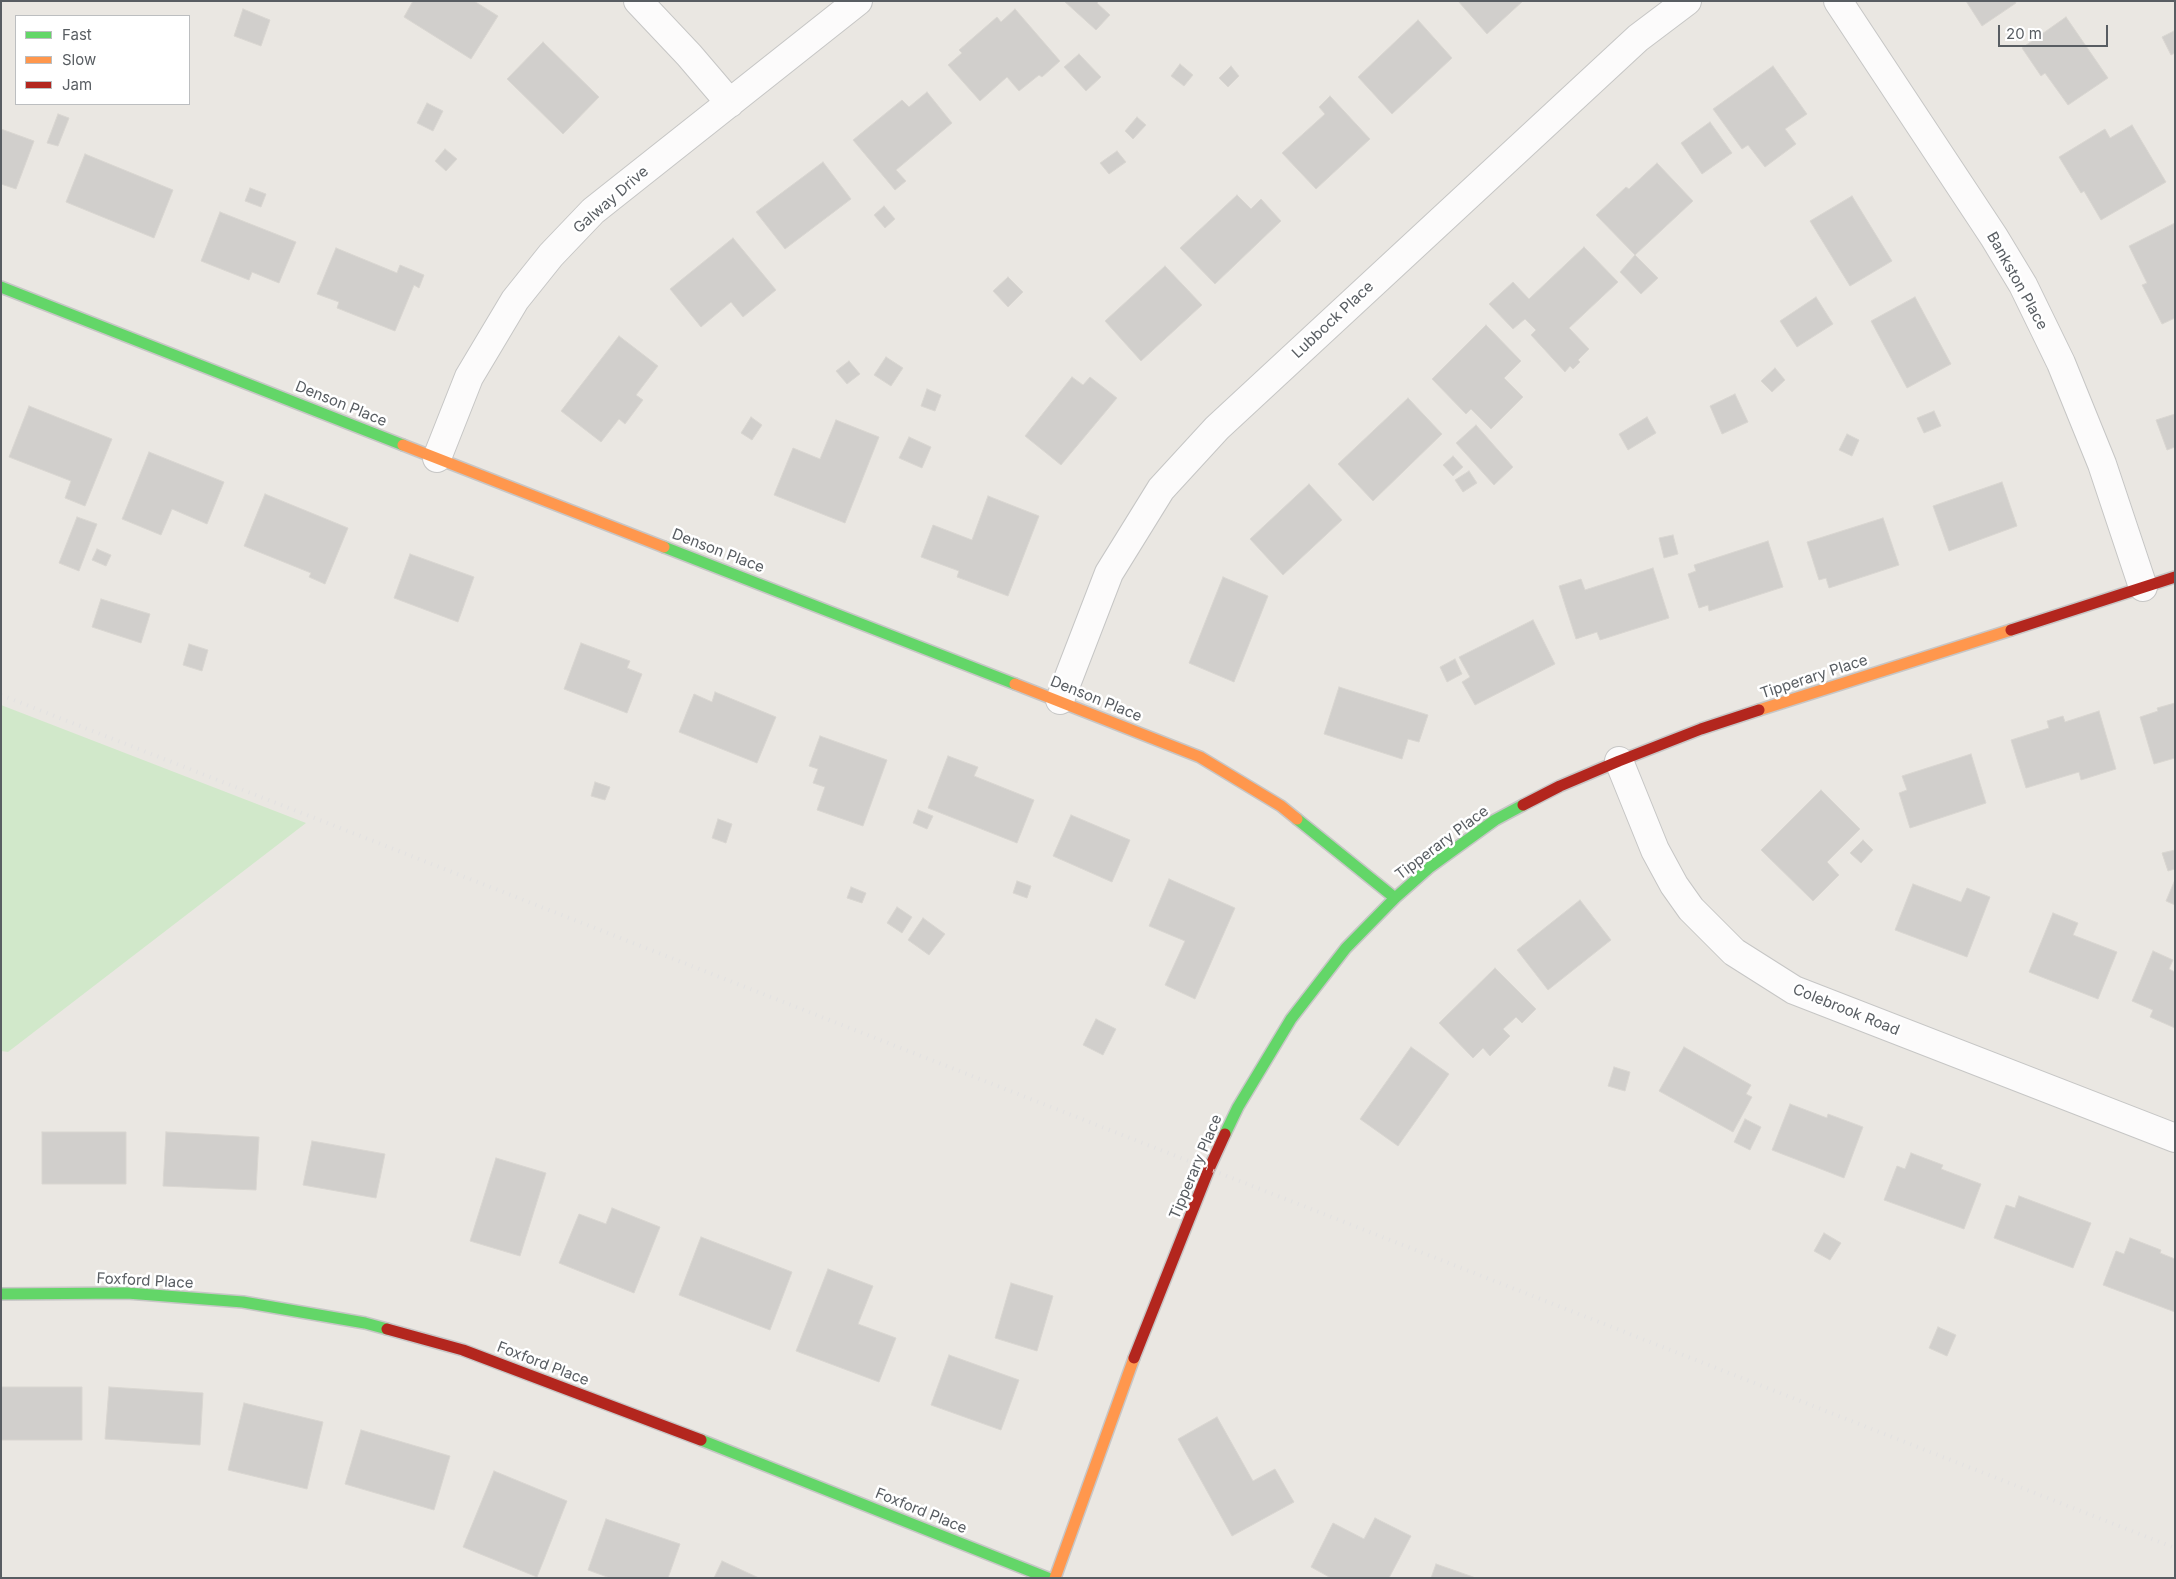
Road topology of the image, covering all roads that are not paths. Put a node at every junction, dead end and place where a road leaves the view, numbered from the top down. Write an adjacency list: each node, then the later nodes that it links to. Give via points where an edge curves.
1 (638, 1): 5 (street)
2 (858, 1): 5 (street, Galway Drive)
3 (1687, 1): 10 (street, Lubbock Place, via 1638,38 1217,428 1161,488 1109,572)
4 (1838, 1): 9 (street, Bankston Place, via 2023,285 2061,362 2102,464)
5 (730, 103): 7 (street, Galway Drive, via 594,211 551,255 514,300 469,376)
6 (1, 286): 7 (street, Denson Place)
7 (437, 458): 10 (street, Denson Place)
8 (2175, 577): 9 (street, Tipperary Place)
9 (2143, 587): 11 (street, Tipperary Place, via 1701,729)
10 (1060, 700): 12 (street, Denson Place, via 1200,757 1249,784)
11 (1619, 761): 12 (street, Tipperary Place, via 1560,786 1495,820 1430,867); 13 (street, Colebrook Road, via 1655,850 1674,885 1691,909 1734,952 1794,990)
12 (1394, 898): 16 (street, Tipperary Place, via 1346,948 1291,1019 1238,1107 1209,1169 1121,1391)
13 (2175, 1138)
14 (1, 1294): 15 (street, Foxford Place, via 126,1293 243,1302 374,1326 463,1350)
15 (1048, 1578)
16 (1055, 1578)

